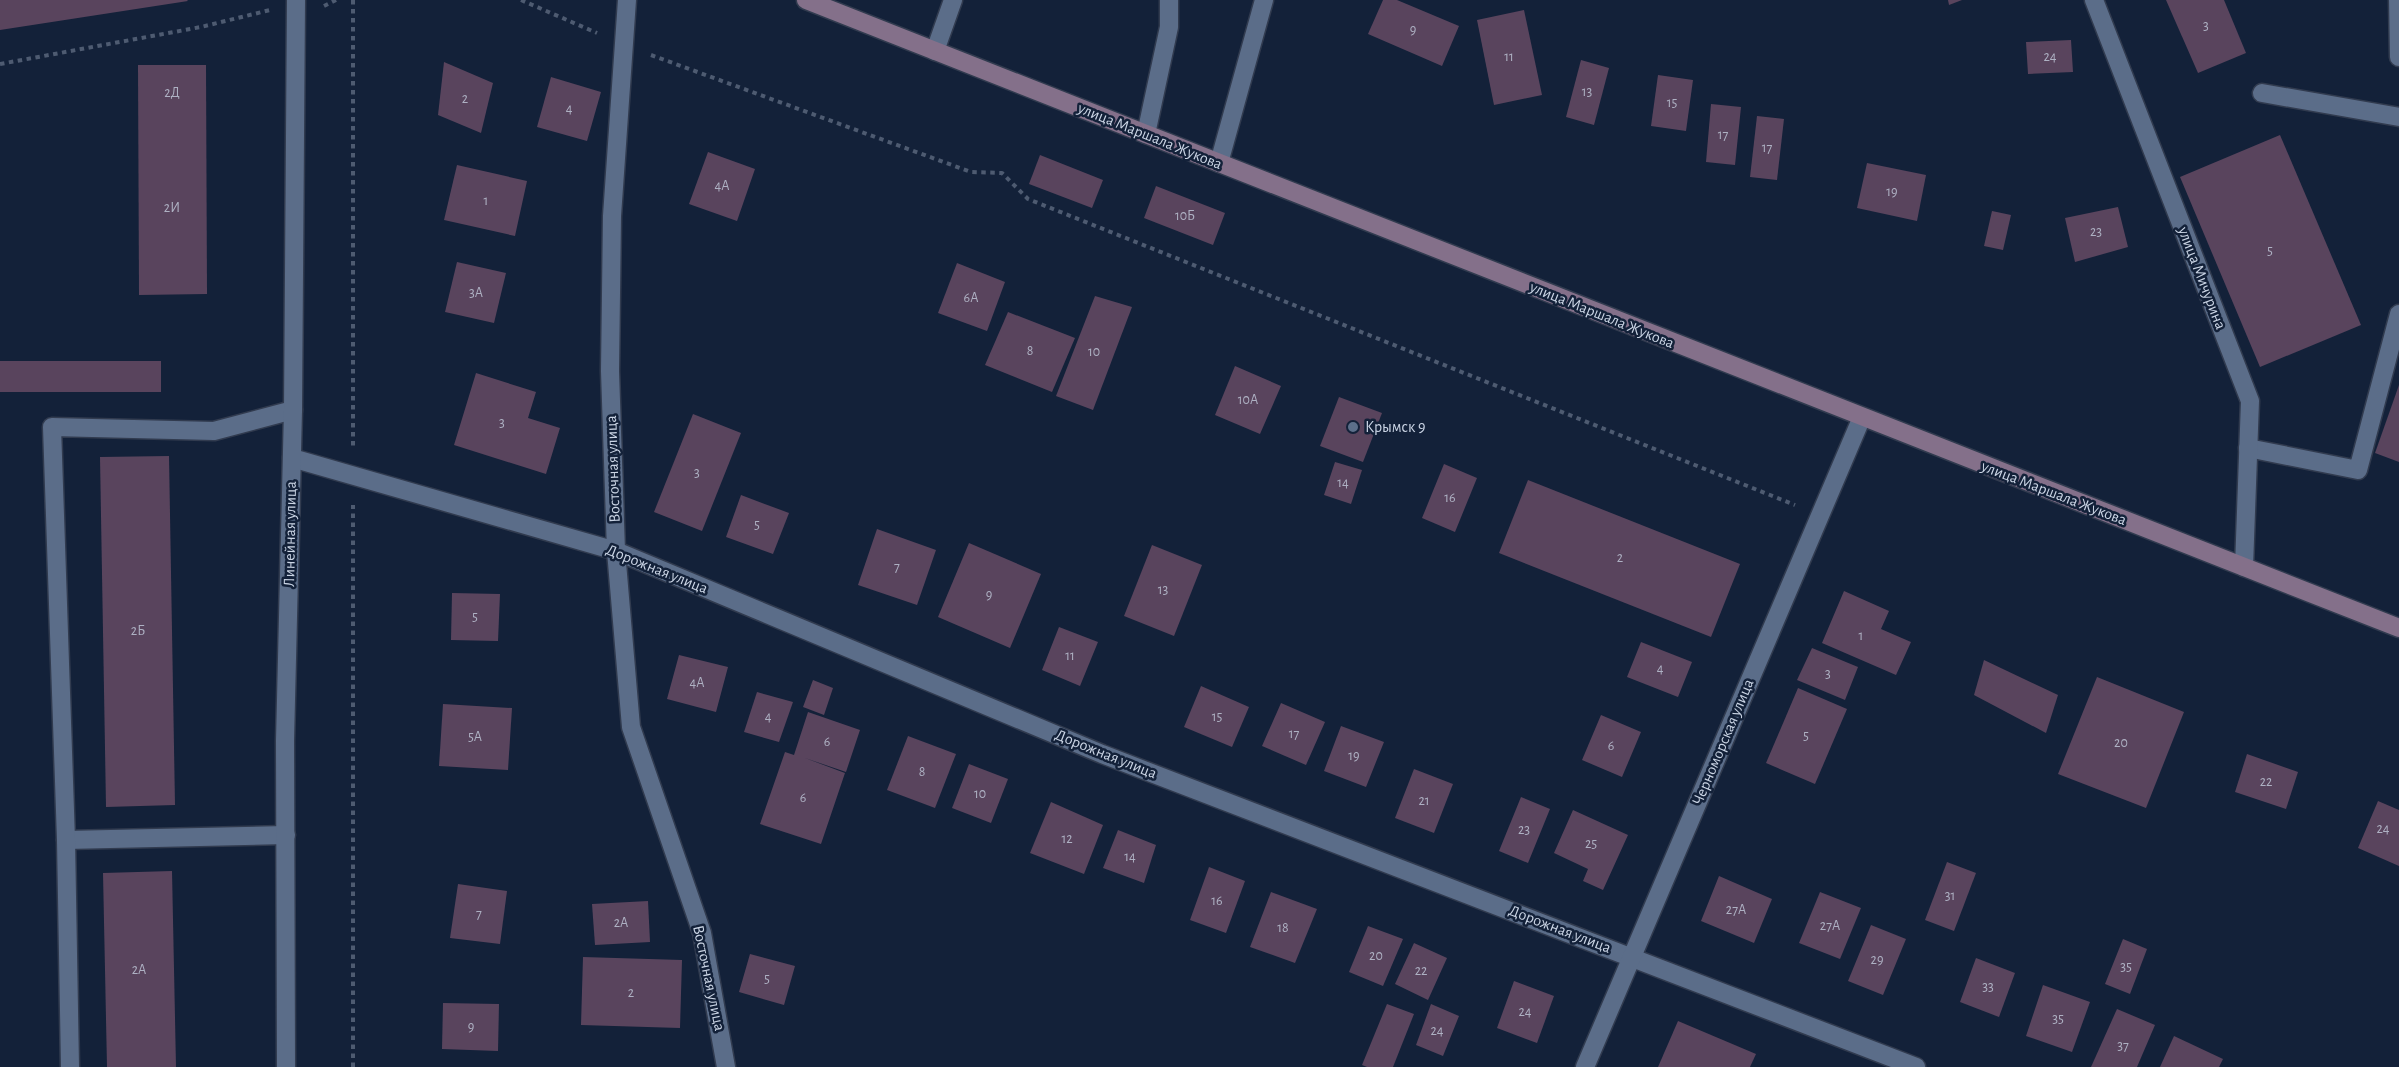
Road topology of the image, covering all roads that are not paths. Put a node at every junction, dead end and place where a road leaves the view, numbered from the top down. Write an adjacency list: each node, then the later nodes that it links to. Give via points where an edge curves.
1 (627, 0): 20 (street, Восточная улица, via 612,216 610,371)
2 (806, 0): 9 (main road, улица Маршала Жукова)
3 (953, 0): 9 (street)
4 (1169, 0): 13 (street, via 1169,27)
5 (1264, 0): 14 (street)
6 (2094, 0): 18 (street, улица Мичурина, via 2250,401)
7 (2398, 0): 10 (street)
8 (296, 5): 16 (street, Линейная улица)
9 (935, 51): 13 (main road, улица Маршала Жукова)
10 (2399, 57)
11 (2262, 93): 12 (street)
12 (2399, 117)
13 (1146, 134): 14 (main road, улица Маршала Жукова)
14 (1219, 163): 17 (main road, улица Маршала Жукова)
15 (2399, 314): 18 (street, via 2358,470)
16 (293, 410): 19 (street, Линейная улица); 24 (street, via 214,431 52,427)
17 (1862, 417): 21 (main road, улица Маршала Жукова); 25 (street, Черноморская улица)
18 (2248, 448): 21 (street, улица Мичурина)
19 (292, 458): 20 (street, Дорожная улица); 23 (street, Линейная улица)
20 (616, 551): 25 (street, Дорожная улица, via 1102,754); 28 (street, Восточная улица, via 630,727 702,933)
21 (2244, 567): 22 (main road, улица Маршала Жукова)
22 (2399, 628)
23 (286, 835): 24 (street); 27 (street, Линейная улица)
24 (66, 840): 26 (street)
25 (1632, 957): 29 (street, Черноморская улица); 30 (street, Дорожная улица)
26 (70, 1067)
27 (286, 1067)
28 (726, 1067)
29 (1585, 1067)
30 (1916, 1067)

